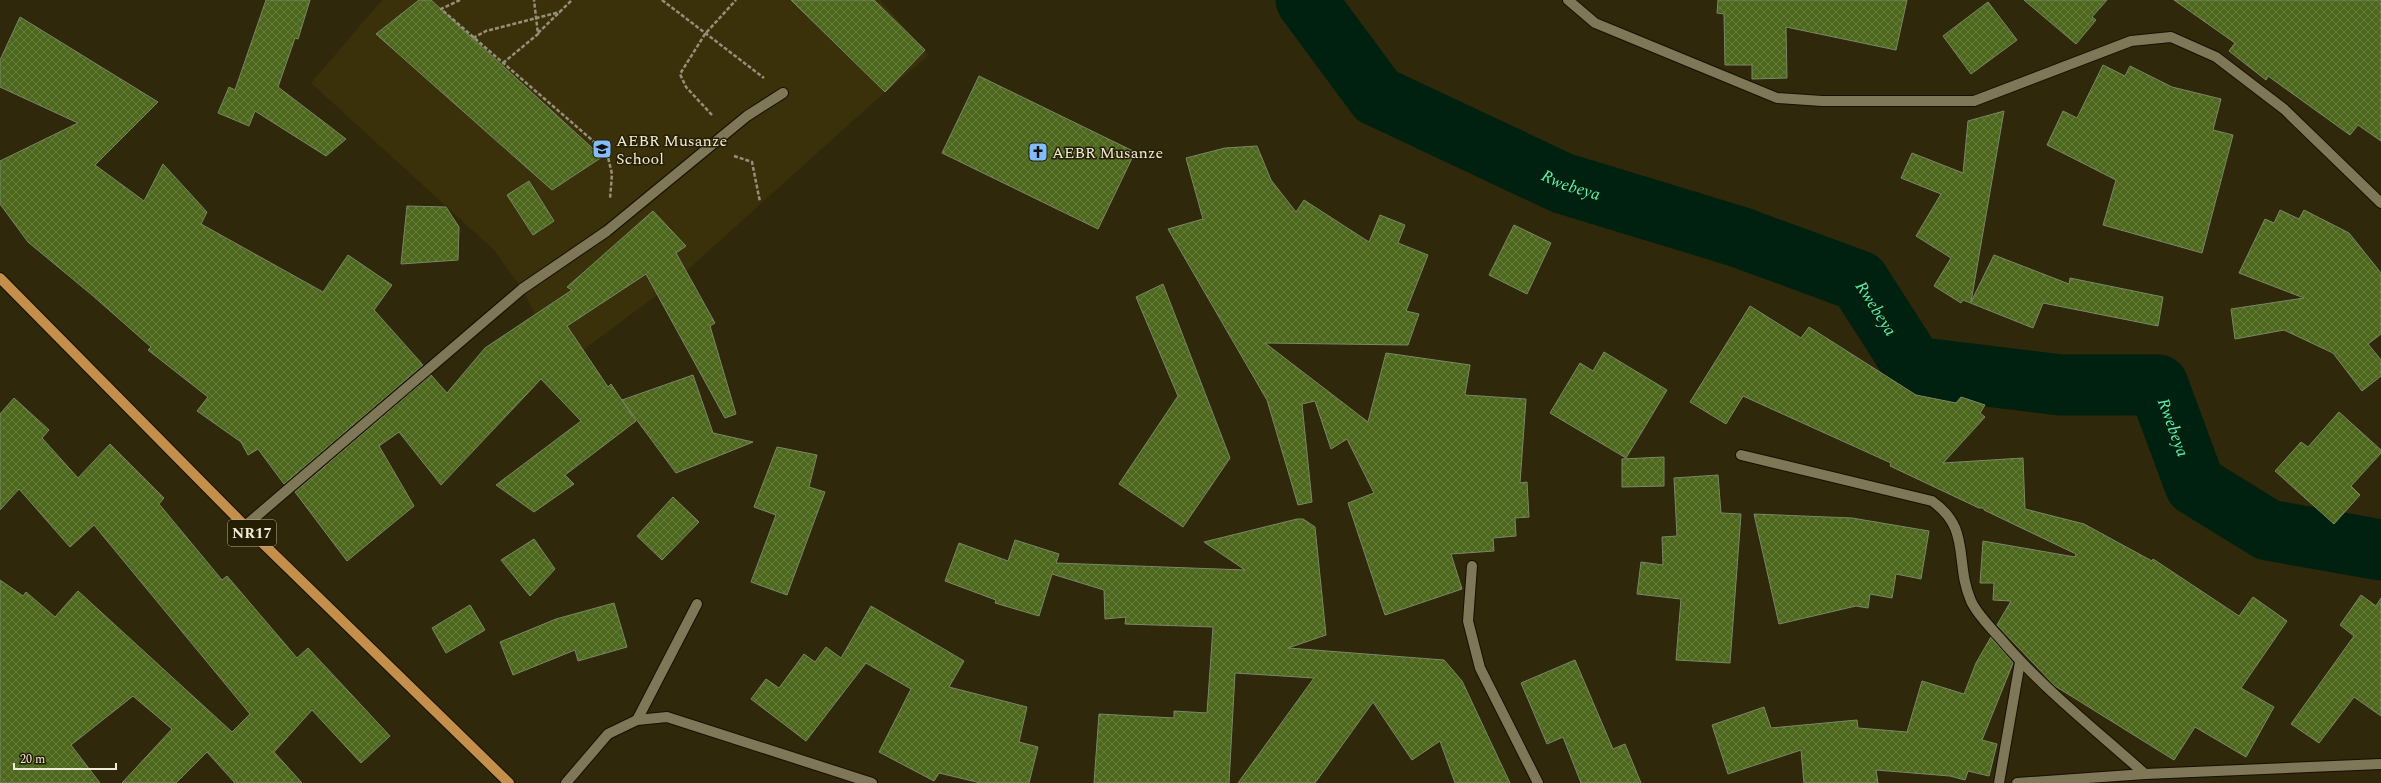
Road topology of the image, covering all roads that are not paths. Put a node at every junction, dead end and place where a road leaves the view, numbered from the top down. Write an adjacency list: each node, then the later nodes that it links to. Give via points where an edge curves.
1 (1568, 0): 3 (street, via 1595,23 1685,62 1784,99 1974,101 2131,41 2171,37 2216,56 2284,109)
2 (783, 93): 6 (street, via 747,116 607,231 522,289)
3 (2381, 203)
4 (0, 278): 6 (main road, NR17)
5 (1741, 454): 9 (street, via 1932,501 1952,519 1958,532 1963,570 1972,602)
6 (245, 526): 13 (main road, NR17)
7 (1472, 566): 16 (street, via 1468,621 1480,668)
8 (698, 604): 10 (street)
9 (2020, 662): 12 (street); 17 (street)
10 (637, 720): 14 (street, via 608,734); 15 (street, via 667,717)
11 (2381, 764): 12 (street)
12 (2145, 774): 18 (street)
13 (509, 783)
14 (566, 783)
15 (872, 783)
16 (1538, 783)
17 (1999, 783)
18 (2017, 783)

